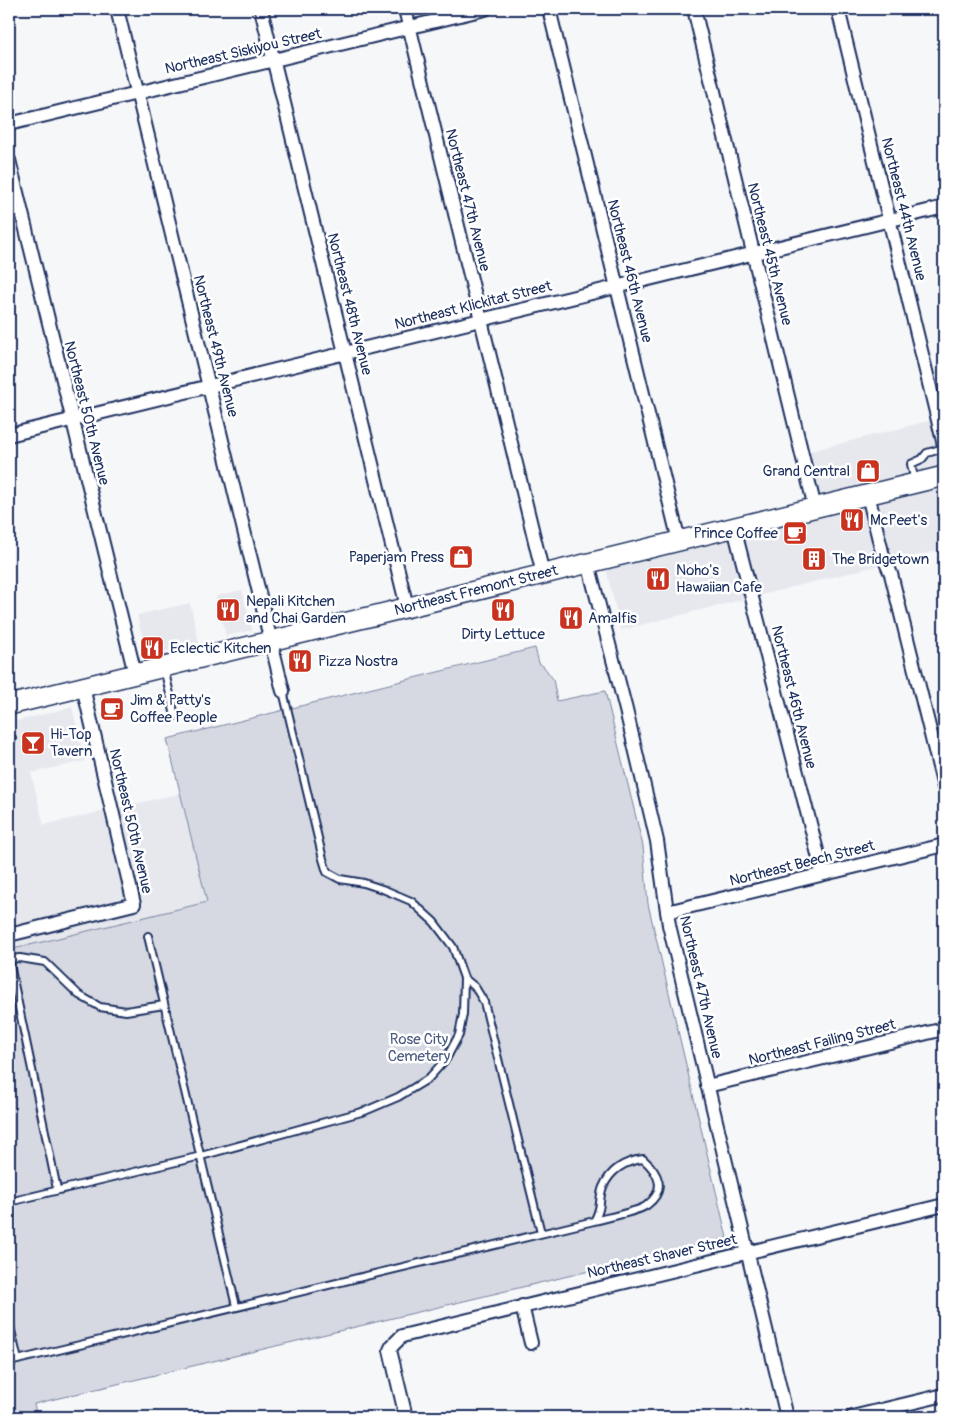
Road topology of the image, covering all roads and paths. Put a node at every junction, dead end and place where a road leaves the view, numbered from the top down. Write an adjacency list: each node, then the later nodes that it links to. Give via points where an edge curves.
1 (117, 9): 10 (street, Northeast 49th Avenue)
2 (261, 9): 9 (street, Northeast 48th Avenue)
3 (405, 9): 8 (street, Northeast 47th Avenue)
4 (485, 9): 8 (street, Northeast Siskiyou Street)
5 (549, 9): 16 (street, Northeast 46th Avenue)
6 (694, 9): 15 (street, Northeast 45th Avenue)
7 (838, 9): 14 (street, Northeast 44th Avenue)
8 (410, 27): 9 (street, Northeast Siskiyou Street); 17 (street, Northeast 47th Avenue)
9 (273, 60): 10 (street, Northeast Siskiyou Street); 18 (street, Northeast 48th Avenue)
10 (137, 92): 11 (street, Northeast Siskiyou Street); 19 (street, Northeast 49th Avenue)
11 (9, 124)
12 (9, 160): 20 (street, Northeast 50th Avenue)
13 (944, 207): 14 (street, Northeast Klickitat Street)
14 (890, 221): 15 (street, Northeast Klickitat Street); 22 (street, Northeast 44th Avenue)
15 (753, 254): 16 (street, Northeast Klickitat Street); 26 (street, Northeast 45th Avenue)
16 (617, 287): 17 (street, Northeast Klickitat Street); 28 (street, Northeast 46th Avenue)
17 (481, 320): 18 (street, Northeast Klickitat Street); 30 (street, Northeast 47th Avenue)
18 (345, 353): 19 (street, Northeast Klickitat Street); 31 (street, Northeast 48th Avenue)
19 (208, 386): 20 (street, Northeast Klickitat Street); 32 (street, Northeast 49th Avenue)
20 (72, 420): 21 (street, Northeast Klickitat Street); 34 (street, Northeast 50th Avenue)
21 (9, 435)
22 (944, 440): 24 (lane, via 911,464)
23 (944, 476): 24 (main road, Northeast Fremont Street)
24 (915, 483): 25 (main road, Northeast Fremont Street)
25 (868, 495): 26 (main road, Northeast Fremont Street); 39 (street)
26 (815, 508): 27 (main road, Northeast Fremont Street)
27 (734, 528): 28 (main road, Northeast Fremont Street); 41 (street, Northeast 46th Avenue)
28 (679, 541): 29 (main road, Northeast Fremont Street)
29 (588, 564): 30 (main road, Northeast Fremont Street); 42 (street, Northeast 47th Avenue, via 657,841)
30 (543, 574): 31 (main road, Northeast Fremont Street)
31 (407, 607): 32 (main road, Northeast Fremont Street)
32 (271, 641): 33 (main road, Northeast Fremont Street); 36 (street, Northeast 49th Avenue)
33 (164, 667): 34 (main road, Northeast Fremont Street); 38 (lane)
34 (135, 674): 35 (main road, Northeast Fremont Street)
35 (82, 687): 37 (main road, Northeast Fremont Street); 43 (street, Northeast 50th Avenue, via 134,904)
36 (283, 691): 46 (lane, via 327,872 340,879 378,887 411,902 434,922 453,947)
37 (9, 705)
38 (175, 716)
39 (944, 787)
40 (944, 845): 41 (street, Northeast Beech Street)
41 (823, 874): 42 (street, Northeast Beech Street)
42 (667, 912): 49 (street, Northeast 47th Avenue)
43 (9, 935)
44 (148, 936): 47 (lane)
45 (9, 960): 47 (lane, via 20,958 45,962 79,995 100,1007 126,1011); 51 (lane)
46 (464, 978): 50 (lane, via 459,1035 446,1059 428,1079 398,1097 365,1110); 55 (lane, via 475,987 484,1002)
47 (164, 1005): 50 (lane)
48 (944, 1029): 49 (street, Northeast Failing Street)
49 (707, 1086): 56 (street, Northeast 47th Avenue)
50 (201, 1156): 51 (lane); 57 (lane)
51 (57, 1189): 52 (lane)
52 (9, 1202)
53 (944, 1205): 56 (street, Northeast Shaver Street)
54 (594, 1221): 54 (lane, via 646,1206 656,1195 660,1184 654,1169 644,1159 630,1161 613,1171 603,1188 600,1212); 55 (lane)
55 (542, 1233): 57 (lane)
56 (747, 1252): 58 (street, Northeast Shaver Street); 65 (street, Northeast 47th Avenue)
57 (236, 1306): 61 (lane)
58 (522, 1306): 60 (street); 64 (street, Northeast Shaver Street, via 402,1336 392,1346 391,1356)
59 (9, 1322): 61 (lane)
60 (530, 1343)
61 (18, 1360): 62 (lane)
62 (9, 1362)
63 (944, 1395): 66 (street)
64 (406, 1417)
65 (787, 1417)
66 (852, 1417)

